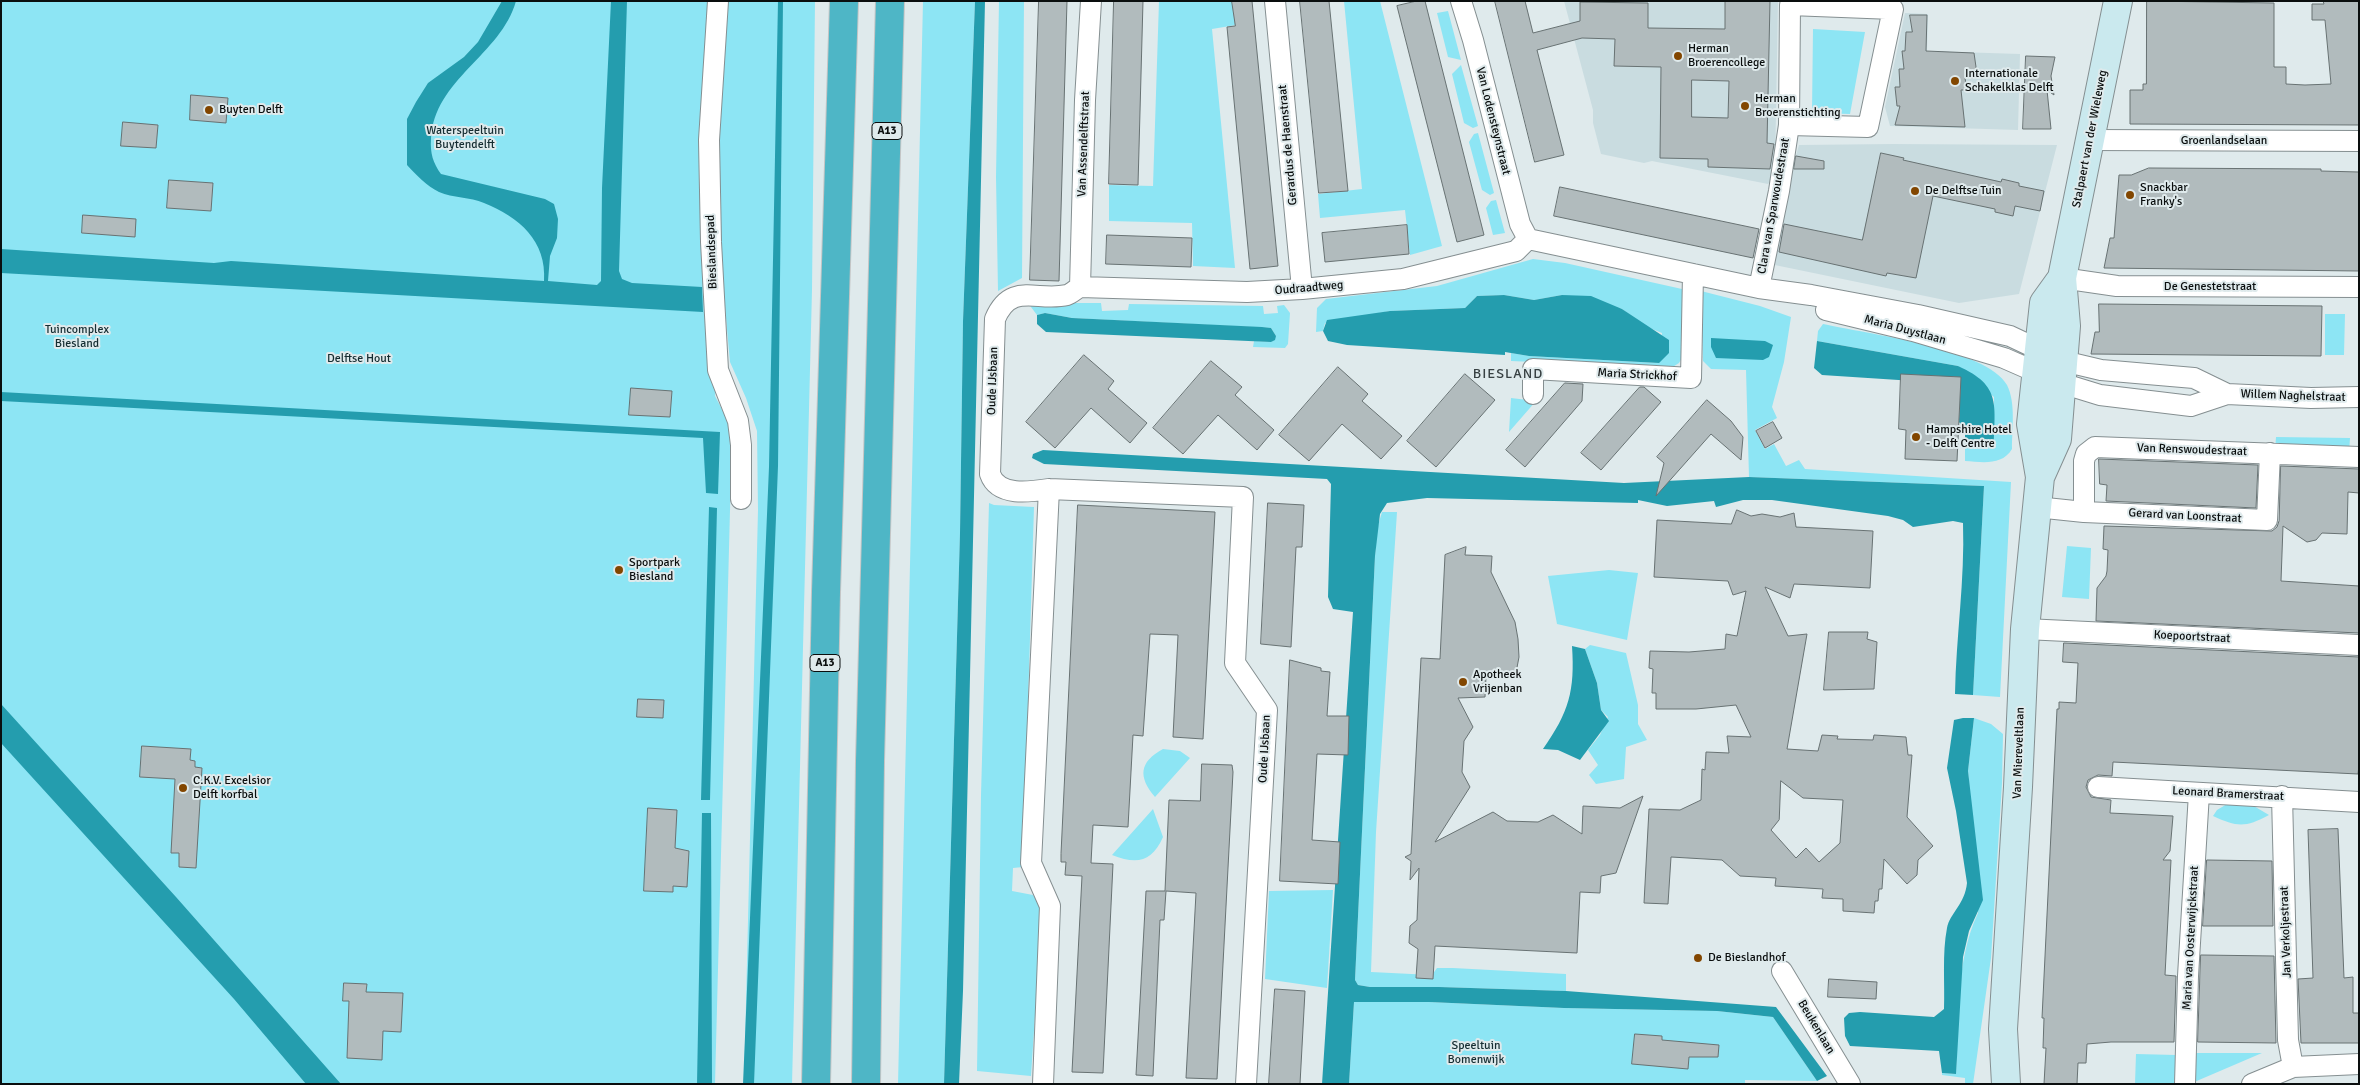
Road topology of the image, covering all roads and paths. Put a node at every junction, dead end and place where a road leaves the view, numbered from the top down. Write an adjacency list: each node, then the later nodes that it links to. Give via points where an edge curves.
1 (718, 1): 26 (street, Bieslandsepad, via 709,140 711,242 718,370 738,421)
2 (844, 1): 39 (highway, A13)
3 (890, 1): 40 (highway, A13, via 870,761)
4 (1090, 1): 14 (street, Van Assendelftstraat)
5 (1275, 1): 16 (street, Gerardus de Haenstraat)
6 (1461, 1): 11 (street, Van Lodensteynstraat, via 1520,224)
7 (2118, 1): 9 (main road, Stalpaert van der Wieleweg)
8 (1789, 125): 8 (street, Clara van Sparwoudestraat, via 1868,127 1893,9 1790,5); 17 (street, Clara van Sparwoudestraat)
9 (2090, 140): 10 (street, Groenlandselaan); 13 (main road, Stalpaert van der Wieleweg)
10 (2359, 142)
11 (1528, 239): 12 (street, Maria Duystlaan); 16 (street, Oudraadtweg, via 1516,252 1403,279)
12 (1693, 274): 17 (street, Maria Duystlaan); 19 (street, Maria Strickhof, via 1691,378 1533,369)
13 (2062, 278): 15 (street, De Genestetstraat, via 2116,286); 18 (main road, Stalpaert van der Wieleweg, via 2044,303)
14 (1080, 287): 16 (street, Oudraadtweg, via 1248,292); 25 (street, Oude IJsbaan, via 1067,295 1016,296 1000,308 995,319 990,474 993,482 1005,489 1030,492)
15 (2359, 287)
16 (1302, 289)
17 (1766, 289): 18 (street, Maria Duystlaan, via 1811,294 2010,336)
18 (2049, 367): 20 (street, Willem Naghelstraat, via 2194,378); 20 (street, Willem Naghelstraat, via 2100,395 2191,406); 24 (main road, Stalpaert van der Wieleweg, via 2031,424)
19 (1533, 394)
20 (2227, 394): 21 (street, Willem Naghelstraat)
21 (2359, 397)
22 (2270, 453): 23 (street, Van Renswoudestraat); 28 (street, Van Renswoudestraat, via 2095,447 2086,454 2084,461); 28 (street, Gerard van Loonstraat, via 2267,520)
23 (2359, 456)
24 (2040, 477): 27 (main road, Van Miereveltlaan)
25 (1049, 489): 41 (street, via 1031,863 1050,906); 42 (street, Oude IJsbaan, via 1243,497 1235,663 1268,710)
26 (741, 499)
27 (2036, 507): 28 (street, Gerard van Loonstraat); 29 (main road, Van Miereveltlaan)
28 (2084, 512)
29 (2025, 629): 30 (street, Koepoortstraat); 36 (main road, Van Miereveltlaan)
30 (2359, 645)
31 (2098, 787): 32 (street, Leonard Bramerstraat)
32 (2199, 793): 33 (street, Leonard Bramerstraat); 46 (street, Maria van Oosterwijckstraat)
33 (2282, 796): 34 (street, Leonard Bramerstraat); 38 (street, Jan Verkoljestraat, via 2288,1040)
34 (2359, 802)
35 (1782, 971): 43 (street, Beukenlaan)
36 (2003, 1029): 44 (main road, Van Miereveltlaan); 45 (main road, Van Miereveltlaan)
37 (2359, 1064): 38 (street)
38 (2293, 1067): 47 (street)
39 (816, 1084)
40 (866, 1084)
41 (1043, 1084)
42 (1246, 1084)
43 (1850, 1084)
44 (1992, 1084)
45 (2006, 1084)
46 (2185, 1084)
47 (2252, 1084)

